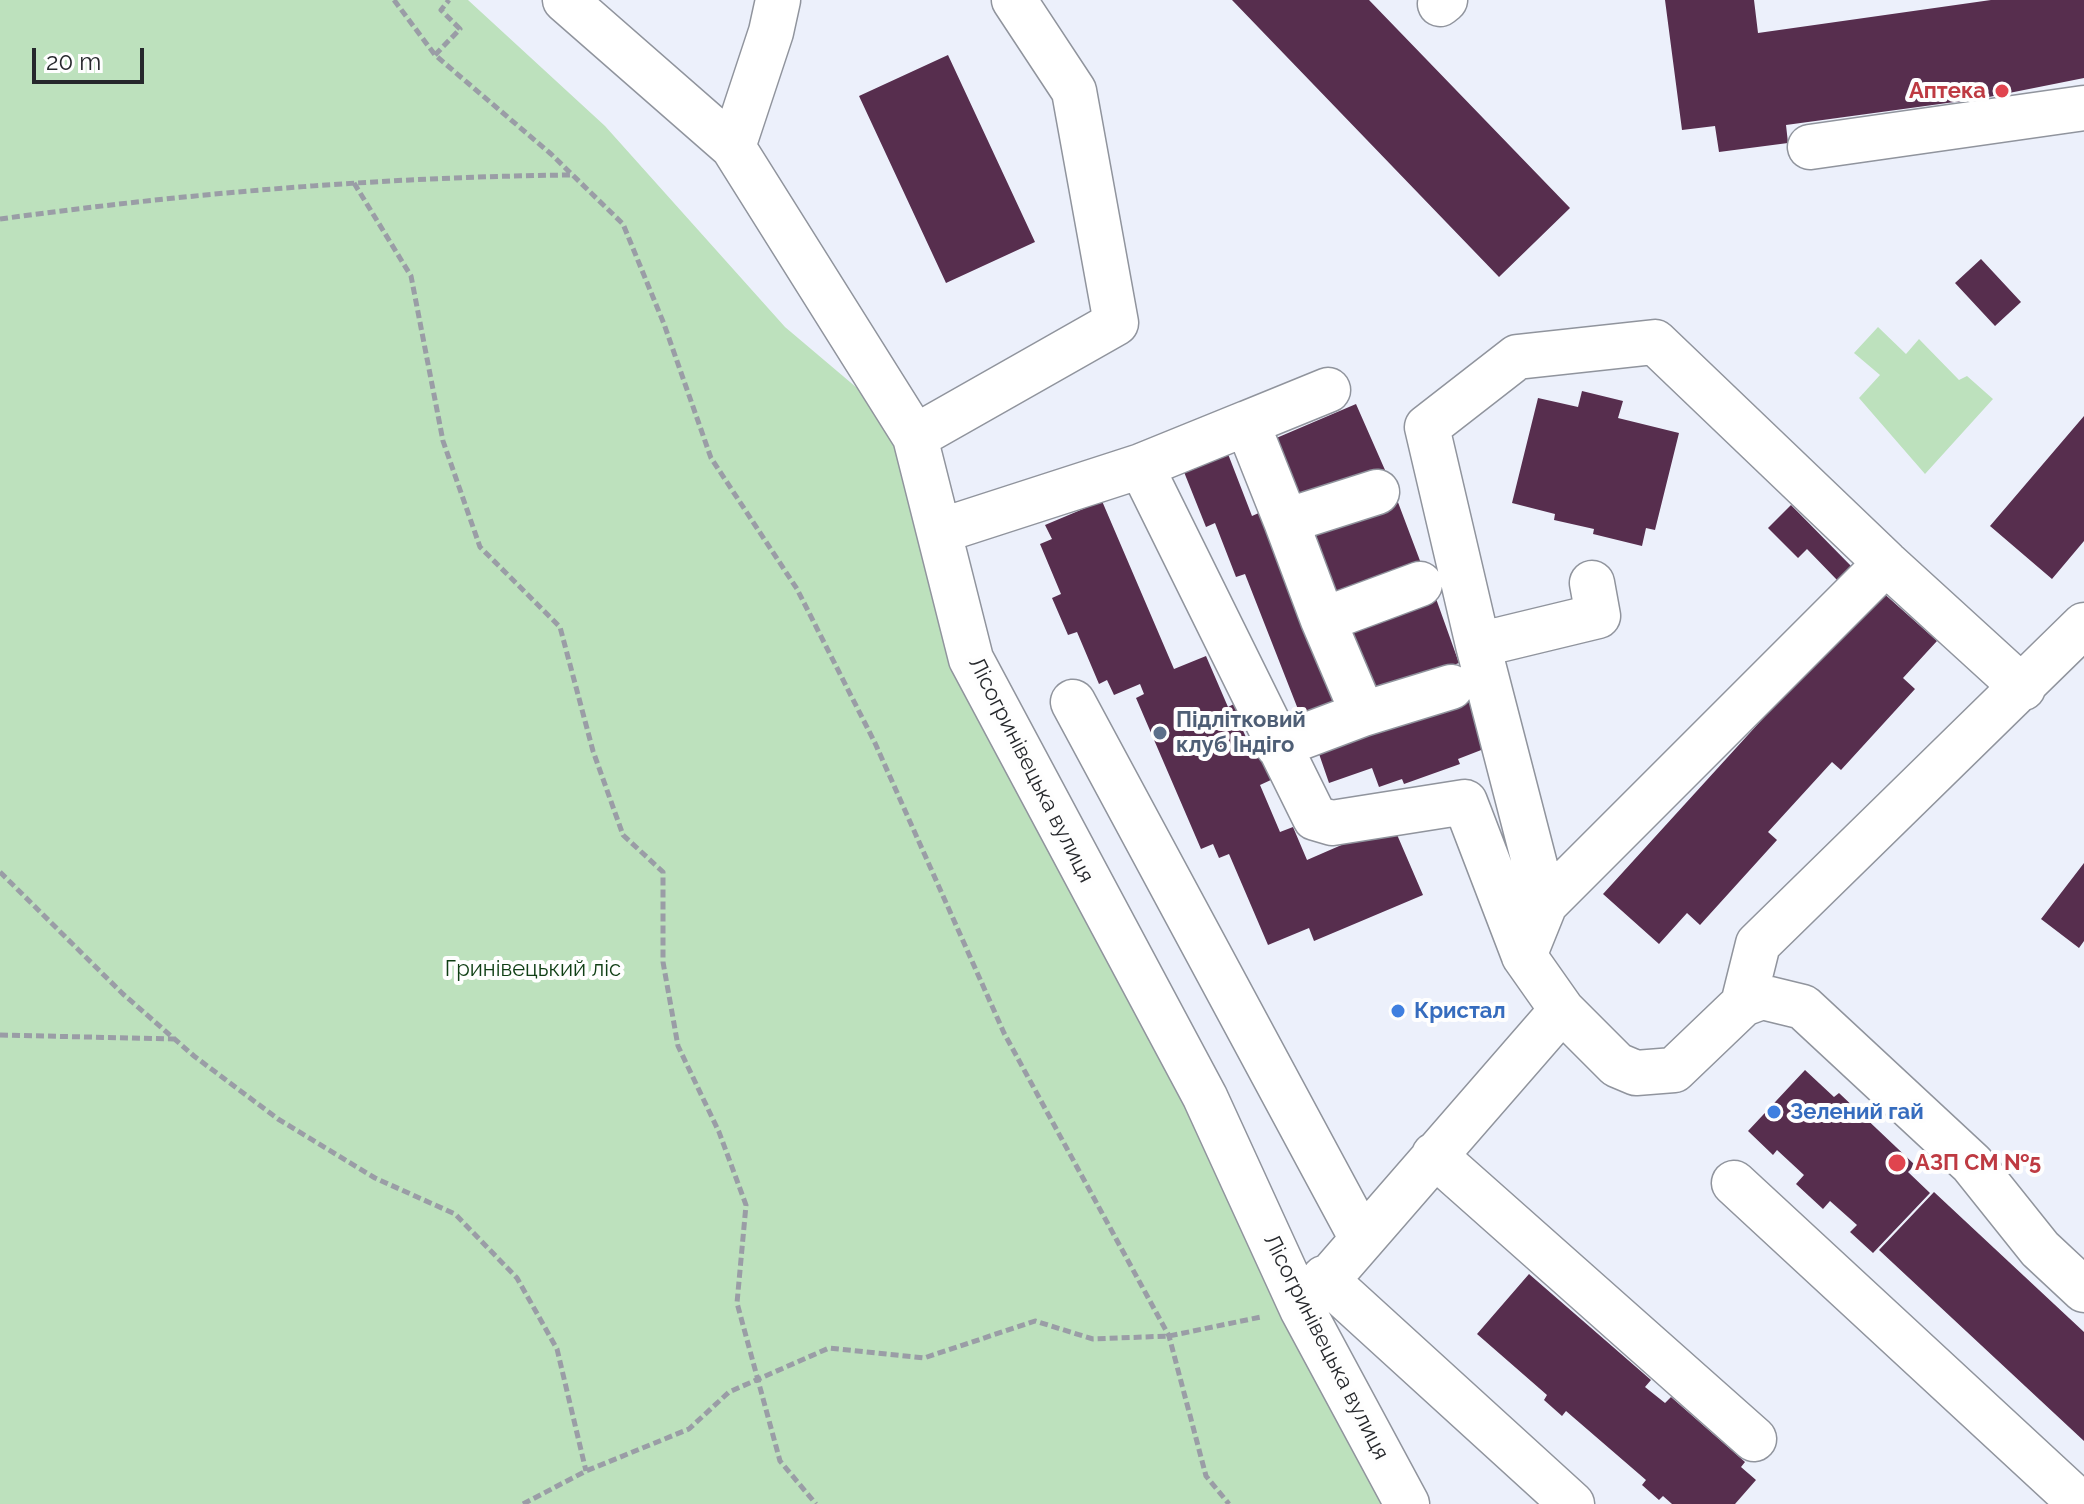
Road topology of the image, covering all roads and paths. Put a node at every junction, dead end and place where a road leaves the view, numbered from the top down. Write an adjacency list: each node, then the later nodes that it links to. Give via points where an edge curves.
1 (394, 0): 6 (path)
2 (449, 0): 6 (path, via 441,10 460,29)
3 (565, 0): 8 (street, Лісогринівецька вулиця)
4 (778, 0): 8 (street)
5 (1014, 0): 15 (street, via 1074,91 1116,323)
6 (435, 55): 10 (path)
7 (2084, 108): 9 (street)
8 (733, 147): 15 (street, Лісогринівецька вулиця)
9 (1810, 147)
10 (573, 175): 11 (path); 43 (path, via 623,224 711,458 797,589 875,743 1004,1033)
11 (354, 183): 12 (path); 44 (path, via 411,276 443,441 480,547 560,627 593,751 623,835 663,872 663,962 678,1046 746,1205 737,1303)
12 (0, 219)
13 (1328, 390): 14 (street)
14 (1247, 423): 16 (street); 18 (street)
15 (915, 437): 19 (street, Лісогринівецька вулиця)
16 (1141, 466): 19 (street); 30 (street)
17 (1377, 492): 18 (street)
18 (1286, 521): 23 (street)
19 (940, 531): 42 (street, Лісогринівецька вулиця, via 971,659)
20 (1886, 563): 25 (street, via 1655,342 1517,357 1427,427); 27 (street); 32 (street)
21 (1592, 583): 25 (street, via 1598,616)
22 (1420, 584): 23 (street)
23 (1323, 620): 29 (street)
24 (2084, 625): 27 (street)
25 (1478, 645): 32 (street)
26 (1451, 687): 29 (street)
27 (2023, 688): 34 (street, via 1758,944)
28 (1073, 702): 40 (street)
29 (1363, 714): 30 (street)
30 (1278, 746): 33 (street, via 1315,818 1332,823 1465,802)
31 (0, 872): 37 (path)
32 (1545, 904): 33 (street)
33 (1524, 956): 35 (street)
34 (1743, 1004): 35 (street, via 1674,1070 1657,1074 1617,1065); 41 (street, via 1762,997 1803,1007 1972,1164 2040,1249)
35 (1562, 1010): 38 (street)
36 (0, 1035): 37 (path)
37 (174, 1039): 46 (path, via 278,1119 375,1178 455,1214 517,1278 557,1349)
38 (1434, 1155): 40 (street); 45 (street)
39 (1734, 1183): 52 (street)
40 (1361, 1237): 42 (street)
41 (2084, 1290)
42 (1313, 1294): 43 (path); 50 (street, Лісогринівецька вулиця); 51 (street)
43 (1169, 1336): 44 (path, via 1093,1339 1035,1321 924,1358 829,1348); 49 (path, via 1206,1476)
44 (758, 1379): 46 (path, via 729,1392 689,1429); 48 (path, via 780,1461)
45 (1754, 1439)
46 (586, 1471): 47 (path)
47 (523, 1504)
48 (816, 1504)
49 (1229, 1504)
50 (1407, 1504)
51 (1572, 1504)
52 (2081, 1504)

